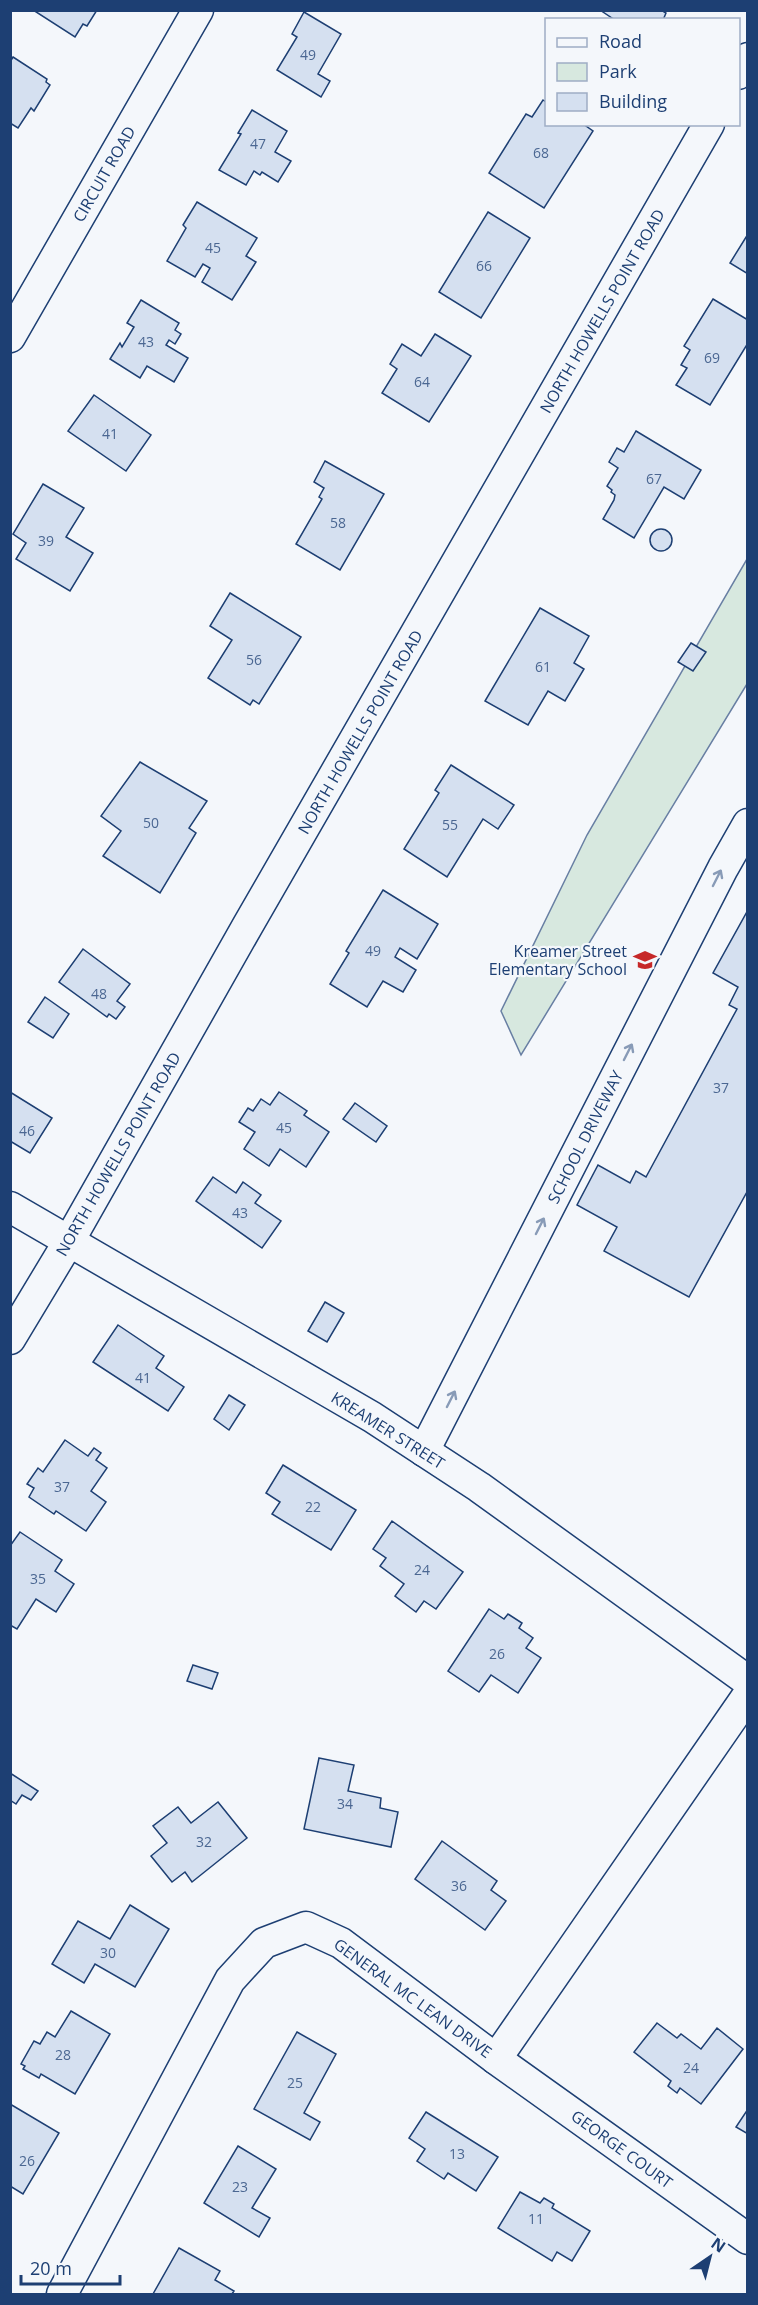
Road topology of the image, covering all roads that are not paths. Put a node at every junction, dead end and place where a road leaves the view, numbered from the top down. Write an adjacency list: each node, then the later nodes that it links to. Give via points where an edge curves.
1 (198, 10): 3 (street, CIRCUIT ROAD)
2 (708, 126): 6 (street, NORTH HOWELLS POINT ROAD)
3 (10, 337)
4 (747, 824): 8 (street, SCHOOL DRIVEWAY, one-way to 4)
5 (10, 1207): 6 (street, KREAMER STREET)
6 (69, 1241): 7 (street, NORTH HOWELLS POINT ROAD); 8 (street, KREAMER STREET)
7 (10, 1339)
8 (424, 1451): 9 (street, KREAMER STREET)
9 (747, 1682)
10 (747, 1695): 11 (street, GENERAL MC LEAN DRIVE)
11 (496, 2059): 12 (street, GEORGE COURT); 13 (street, GENERAL MC LEAN DRIVE, via 341,1943 306,1927 264,1943 230,1980)
12 (747, 2239)
13 (62, 2295)

